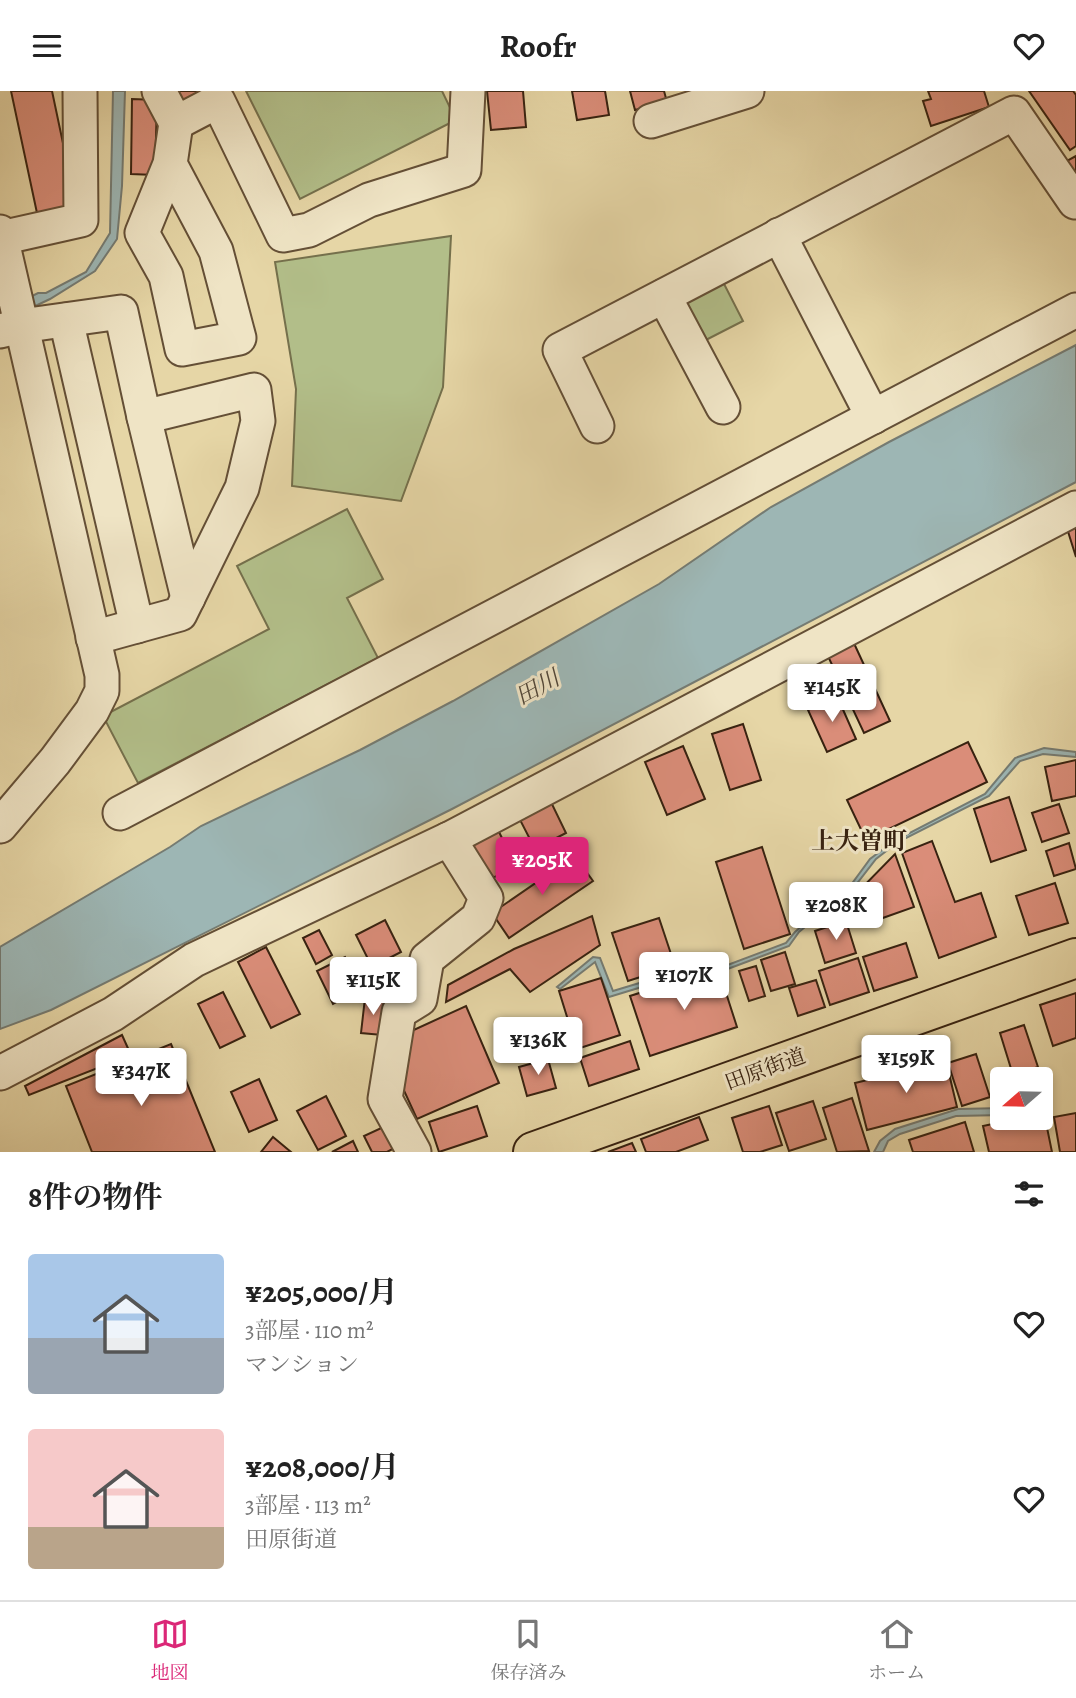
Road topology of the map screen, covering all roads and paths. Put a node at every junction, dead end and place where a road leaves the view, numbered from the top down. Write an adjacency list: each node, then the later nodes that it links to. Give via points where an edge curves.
1 (80, 91): 9 (street, via 82,219)
2 (159, 91): 6 (street)
3 (468, 91): 6 (street, via 464,170 369,200 309,230 283,235 218,101)
4 (747, 91): 5 (street)
5 (651, 121)
6 (176, 123): 7 (street)
7 (170, 164): 7 (street, via 216,250 239,338 182,349 166,276 142,233)
8 (1076, 201): 10 (street, via 1014,113)
9 (1, 235): 13 (street)
10 (779, 235): 11 (street); 17 (street)
11 (664, 296): 15 (street); 18 (street, via 560,350)
12 (1076, 310): 17 (street)
13 (12, 317): 14 (street); 22 (street)
14 (66, 320): 16 (street, via 121,312); 21 (street)
15 (723, 407)
16 (144, 417): 20 (street); 20 (street, via 254,390 258,421 242,488)
17 (873, 417): 23 (street)
18 (597, 426)
19 (1076, 508): 25 (street)
20 (188, 598): 21 (street, via 180,614)
21 (137, 626): 22 (street)
22 (93, 638): 24 (street, via 102,691 55,761)
23 (120, 813)
24 (0, 826)
25 (449, 839): 27 (street, via 194,960 113,1014); 28 (street, via 486,898 478,918 427,959 420,999 399,1012 385,1099)
26 (1076, 958): 29 (main road, 田原街道)
27 (0, 1073)
28 (414, 1152)
29 (533, 1152)

